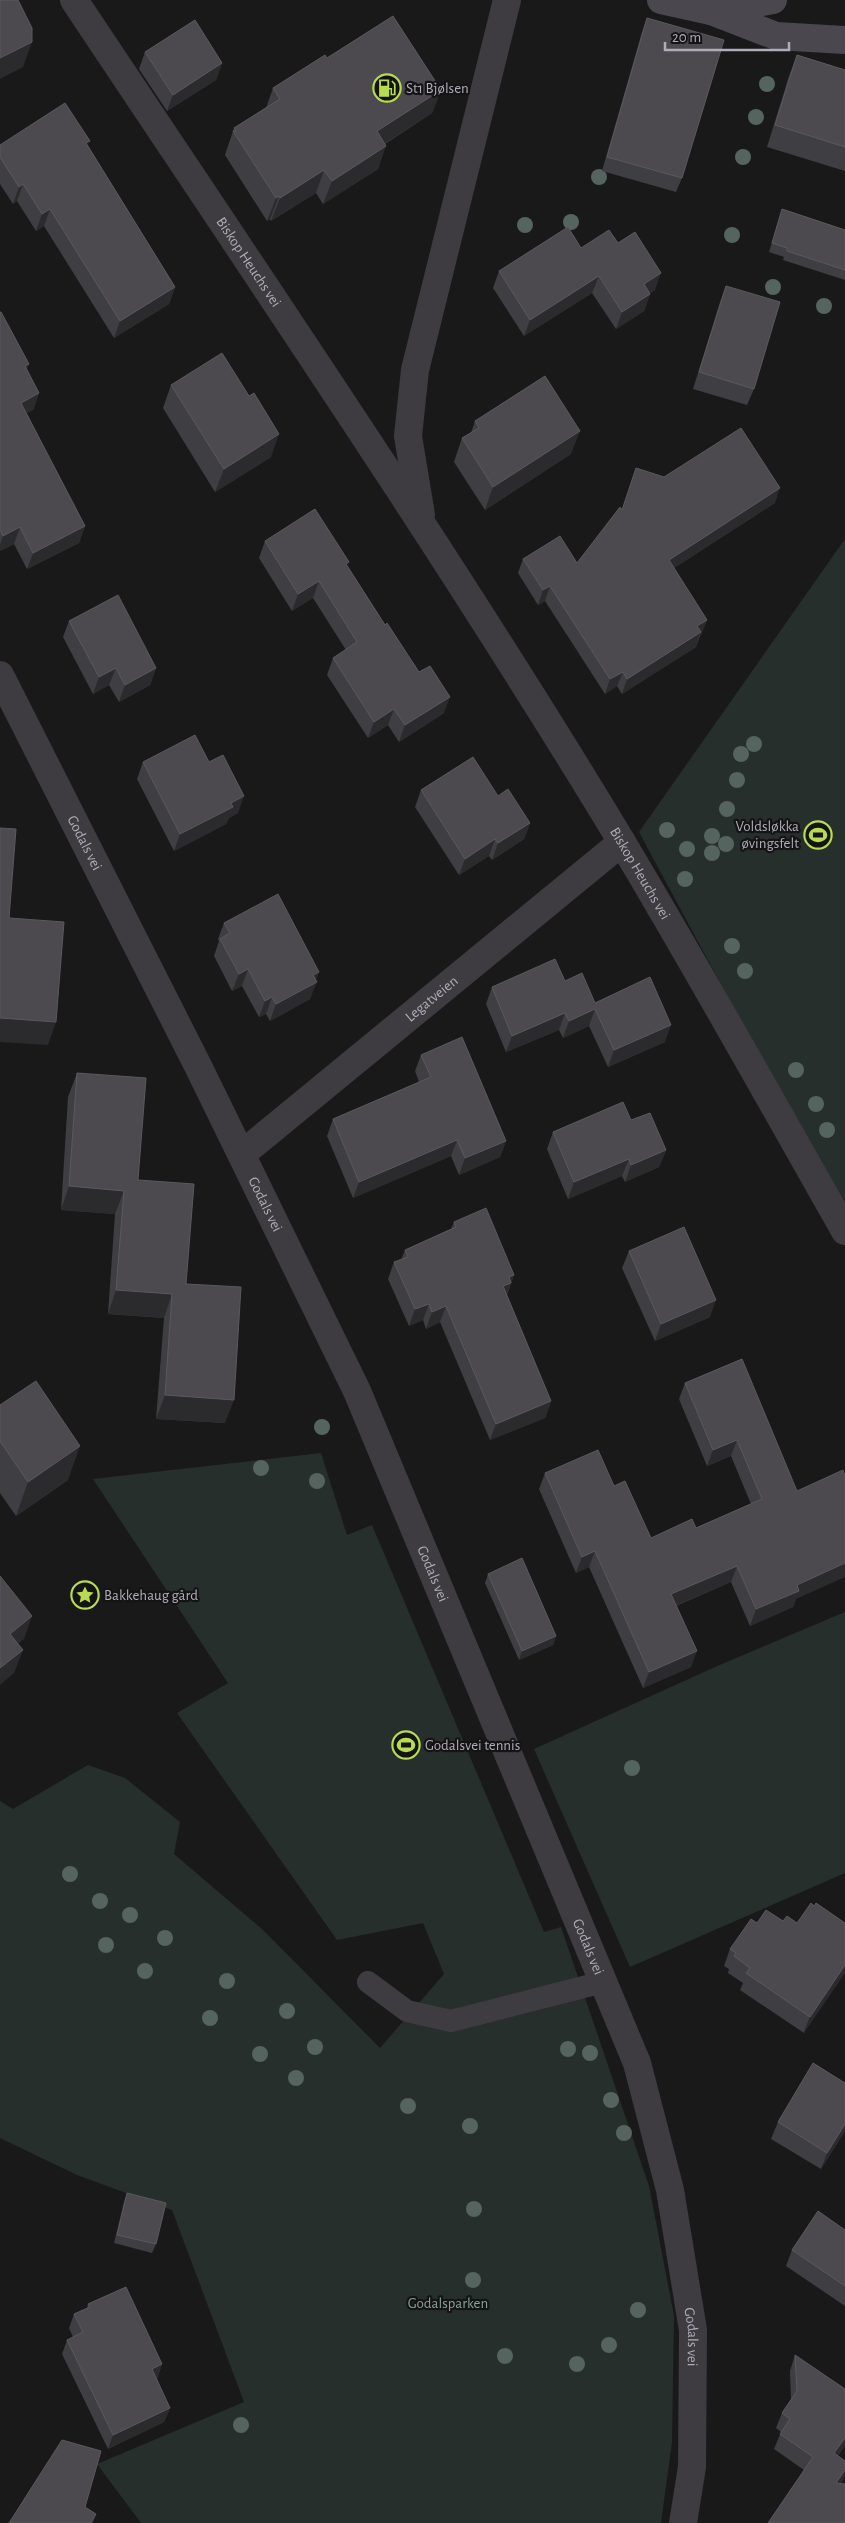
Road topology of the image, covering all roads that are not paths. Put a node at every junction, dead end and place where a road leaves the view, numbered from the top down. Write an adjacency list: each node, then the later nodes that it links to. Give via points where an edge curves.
1 (74, 0): 7 (street, Biskop Heuchs vei)
2 (507, 0): 7 (street, Biskop Heuchs vei, via 415,370 408,436)
3 (661, 0): 5 (main road)
4 (773, 0): 5 (main road)
5 (712, 11): 6 (main road, via 776,36)
6 (845, 40)
7 (422, 524): 9 (street, Biskop Heuchs vei)
8 (0, 675): 10 (street, Godals vei)
9 (622, 842): 10 (street, Legatveien); 11 (street, Biskop Heuchs vei)
10 (242, 1154): 13 (street, Godals vei, via 358,1391)
11 (845, 1231)
12 (368, 1982): 13 (lane, via 407,2012 451,2021)
13 (603, 1982): 14 (street, Godals vei, via 637,2063 670,2190 693,2330 692,2467)
14 (683, 2523)

